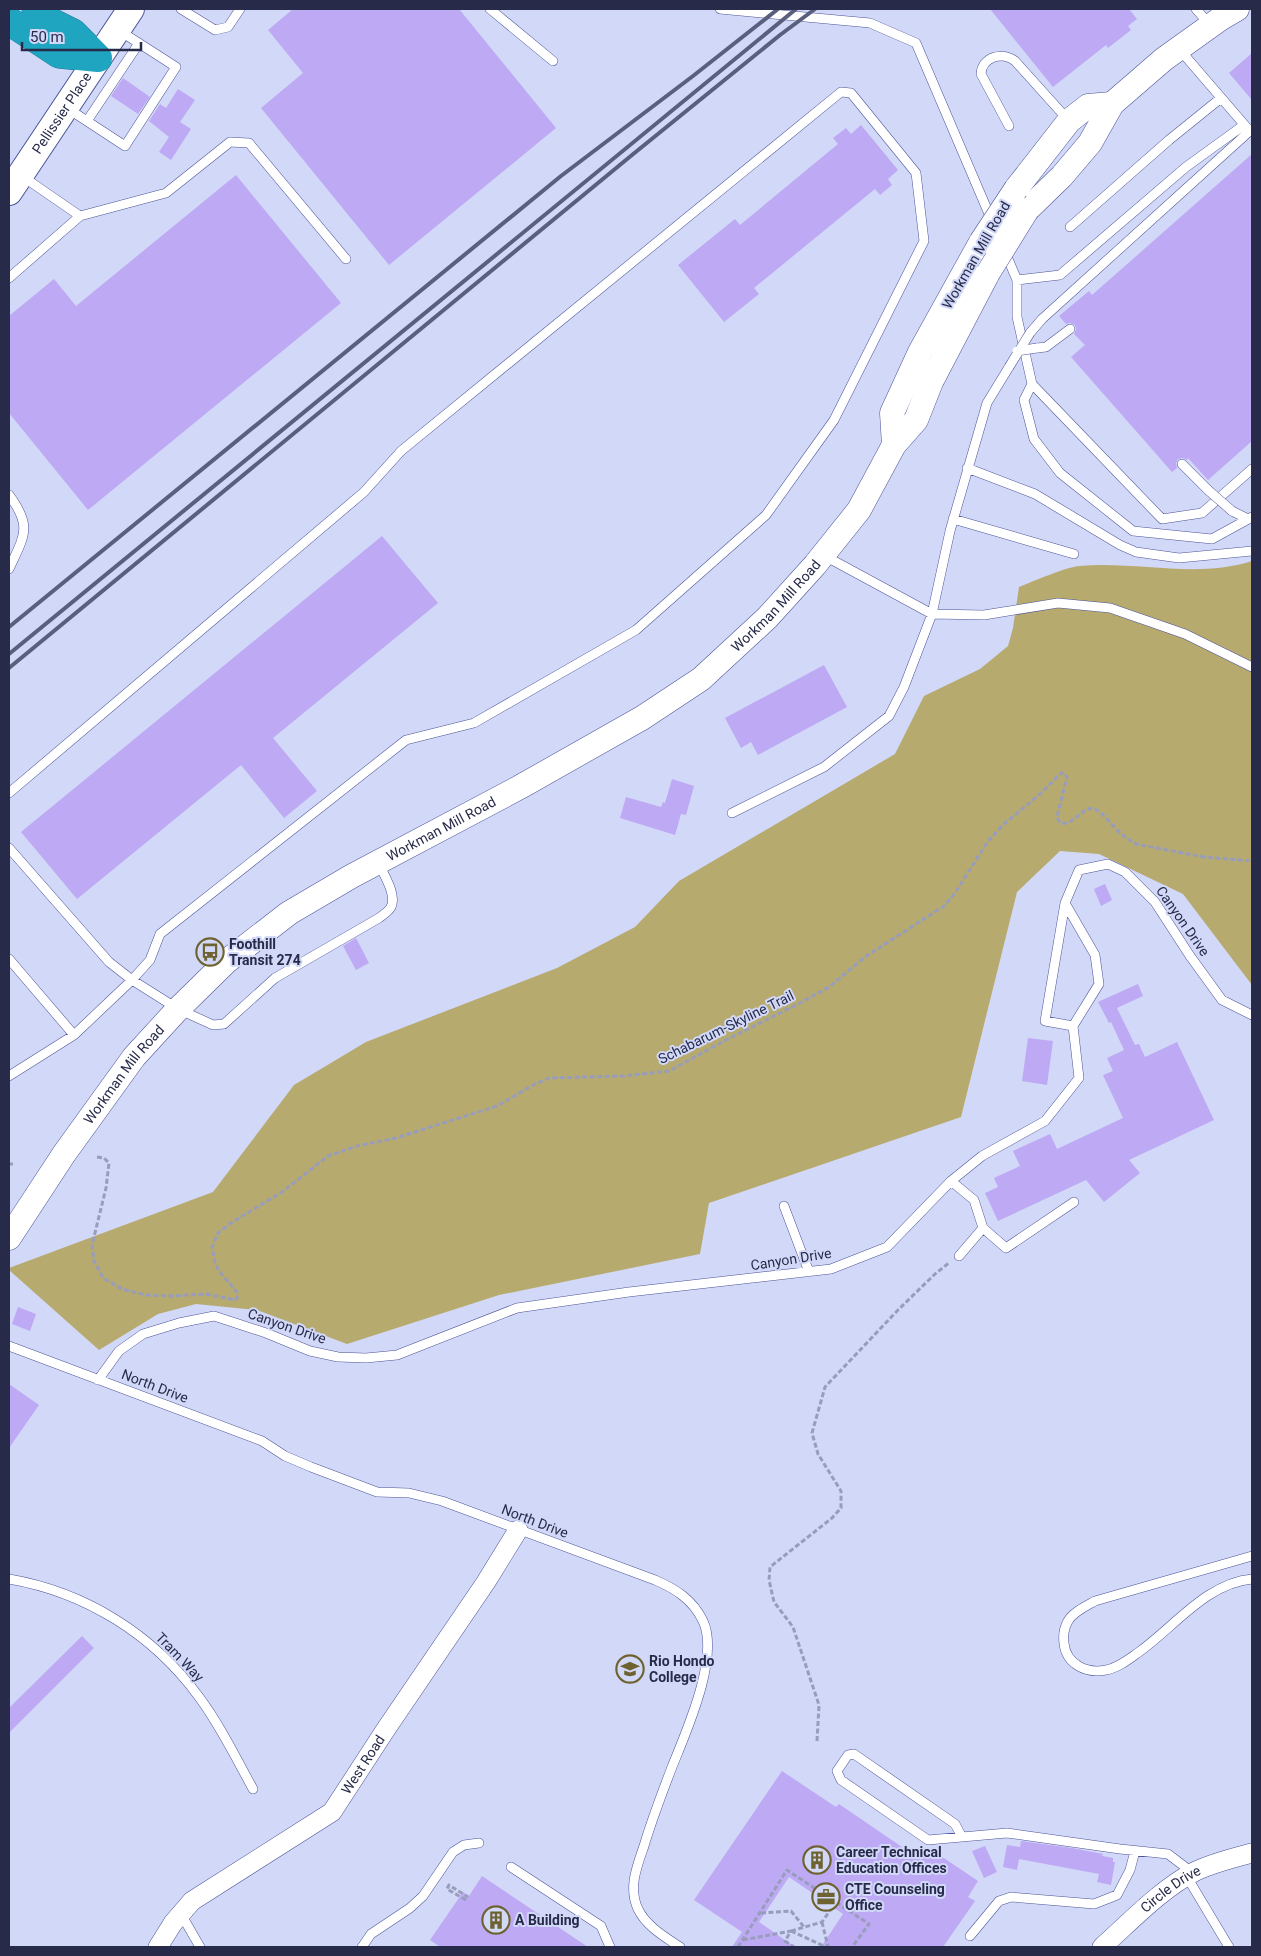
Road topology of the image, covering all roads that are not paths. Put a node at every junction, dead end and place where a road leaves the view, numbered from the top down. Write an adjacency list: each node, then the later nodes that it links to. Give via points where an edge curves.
1 (36, 9): 12 (highway, via 47,20 73,33)
2 (240, 9): 6 (lane, via 228,27 215,30)
3 (490, 9): 13 (lane)
4 (720, 9): 25 (lane, via 870,23 916,42)
5 (1237, 9): 7 (street, Workman Mill Road)
6 (186, 10)
7 (1204, 17): 11 (street, Workman Mill Road)
8 (124, 19): 10 (lane); 12 (main road, Pellissier Place)
9 (9, 22): 12 (highway, via 59,54)
10 (139, 43): 16 (lane); 16 (lane, via 176,67 125,146)
11 (1179, 49): 14 (lane); 15 (street, Workman Mill Road)
12 (98, 58): 16 (main road, Pellissier Place)
13 (553, 61)
14 (1221, 98): 19 (lane); 22 (lane)
15 (1112, 104): 17 (street, Workman Mill Road, via 1088,106); 29 (street, Workman Mill Road, bridge, via 1090,143 1027,210 988,272 916,420)
16 (76, 114): 20 (main road, Pellissier Place)
17 (1069, 121): 18 (lane, via 1015,61 1002,56 983,63 981,74); 29 (street, Workman Mill Road, bridge, via 1016,189 981,242 920,352 892,413)
18 (1009, 126)
19 (1249, 128): 25 (lane, via 1186,167 1060,275); 27 (lane, bridge, via 1042,319)
20 (14, 183): 21 (lane)
21 (80, 216): 23 (lane, via 166,194 230,142 249,144); 24 (lane)
22 (1070, 227)
23 (346, 259)
24 (9, 278)
25 (1016, 280): 28 (lane, via 1017,317)
26 (1070, 329): 27 (lane, bridge, via 1046,347)
27 (1017, 351): 31 (lane, bridge, via 987,403)
28 (1032, 384): 32 (lane, via 1162,519 1202,513); 34 (lane, via 1024,400 1034,439 1060,473 1133,531 1212,539)
29 (894, 445): 38 (street, Workman Mill Road, via 859,510)
30 (1182, 464): 34 (lane, bridge, via 1232,511)
31 (967, 468): 35 (lane); 36 (lane, via 1035,494 1136,552 1179,558)
32 (1252, 469)
33 (9, 495): 39 (lane, via 23,519 24,531)
34 (1250, 518)
35 (953, 519): 37 (lane); 40 (lane)
36 (1252, 551)
37 (1074, 554)
38 (823, 555): 40 (lane); 45 (street, Workman Mill Road, via 767,618 701,679 642,718)
39 (9, 569)
40 (932, 614): 41 (lane, via 984,615 1058,603 1110,608 1185,634); 43 (lane, via 904,687 889,716 824,767)
41 (1252, 667)
42 (9, 793): 48 (lane, via 364,492 401,451 841,92 851,93 916,173 924,241 834,420 766,515 636,630 474,723 406,740 160,934 150,960)
43 (732, 813)
44 (9, 848): 48 (lane, via 109,962)
45 (378, 862): 49 (street, Workman Mill Road, via 289,913 227,961); 49 (lane, via 393,900 391,909 379,918 275,978 224,1024 213,1025)
46 (1065, 903): 50 (lane, Canyon Drive, via 1079,870 1108,864 1125,872 1155,902 1222,1000); 51 (lane, via 1095,955 1099,984); 51 (lane, via 1046,1021)
47 (9, 960): 52 (lane)
48 (132, 980): 49 (lane); 52 (lane)
49 (178, 1009): 58 (street, Workman Mill Road, via 129,1064)
50 (1252, 1015)
51 (1073, 1026): 54 (lane, Canyon Drive, via 1079,1078 1045,1121 982,1156)
52 (74, 1035): 53 (lane)
53 (9, 1076)
54 (951, 1181): 57 (lane, via 974,1200); 60 (lane, Canyon Drive, via 887,1247 831,1269)
55 (1074, 1202): 57 (lane, via 1006,1248)
56 (784, 1206): 60 (lane)
57 (982, 1228): 59 (lane)
58 (9, 1238)
59 (959, 1256)
60 (809, 1272): 62 (lane, Canyon Drive, via 517,1308 397,1355 366,1358 310,1351 214,1316 143,1334 119,1351)
61 (9, 1346): 62 (lane, North Drive)
62 (98, 1380): 63 (lane, North Drive, via 257,1439 285,1456 377,1492 410,1493 442,1501)
63 (518, 1530): 74 (street, West Road, via 332,1812 192,1901); 80 (lane, North Drive, via 672,1587 691,1602 704,1622 706,1667 698,1698 651,1822 633,1880 638,1909 653,1927)
64 (1252, 1556): 66 (lane, via 1095,1601 1068,1621 1063,1635 1066,1655 1070,1661 1086,1669 1115,1667 1150,1644 1214,1590)
65 (9, 1579): 67 (lane, Tram Way, via 46,1587 80,1600 111,1616 146,1641 200,1698)
66 (1252, 1580)
67 (253, 1789)
68 (962, 1837): 68 (lane, via 955,1824 854,1754 848,1755 837,1771 841,1780 928,1840); 70 (lane, via 1007,1834)
69 (478, 1843): 78 (lane, via 464,1845 453,1852 423,1896 371,1934)
70 (1135, 1851): 73 (lane, via 1168,1854); 75 (lane, via 1130,1870 1116,1895 1094,1904 1012,1897 999,1902)
71 (1252, 1852): 73 (street, Circle Drive)
72 (511, 1867): 79 (lane, via 601,1926)
73 (1190, 1875): 81 (street, Circle Drive, via 1140,1911); 82 (lane)
74 (181, 1914): 76 (street, West Road); 77 (lane)
75 (970, 1936)
76 (158, 1947)
77 (200, 1947)
78 (362, 1947)
79 (610, 1947)
80 (680, 1947)
81 (1102, 1947)
82 (1230, 1947)

